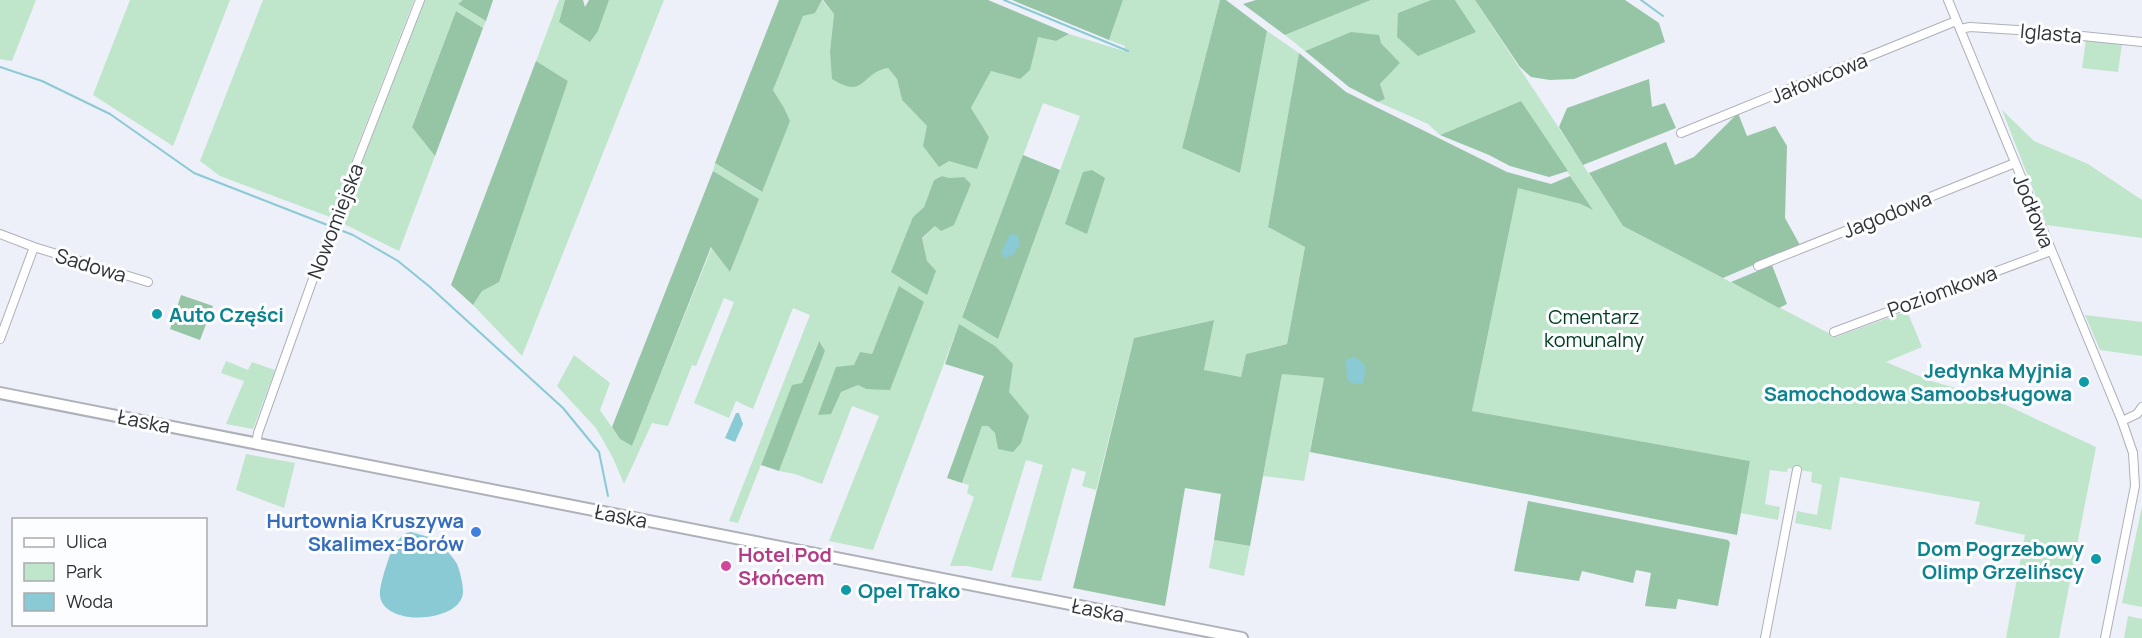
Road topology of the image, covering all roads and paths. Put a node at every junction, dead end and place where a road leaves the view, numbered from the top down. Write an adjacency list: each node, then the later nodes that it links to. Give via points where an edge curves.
1 (420, 0): 17 (street, Nowomiejska, via 333,223)
2 (1947, 0): 3 (street, Jodłowa)
3 (1958, 25): 4 (street, Iglasta); 5 (street, Jałowcowa); 6 (street, Jodłowa)
4 (2142, 42)
5 (1681, 133)
6 (2015, 163): 9 (street, Jodłowa); 10 (street, Jagodowa)
7 (0, 234): 8 (street, Sadowa)
8 (34, 247): 11 (street, Sadowa); 13 (street, Sadowa)
9 (2051, 251): 12 (street, Poziomkowa); 16 (street, Jodłowa)
10 (1758, 266)
11 (147, 282)
12 (1834, 332)
13 (0, 339)
14 (0, 393): 17 (main road, Łaska)
15 (2142, 407): 16 (street)
16 (2122, 421): 21 (street, Jodłowa, via 2133,453 2135,486)
17 (256, 444): 19 (main road, Łaska)
18 (1797, 470): 20 (street)
19 (1242, 638)
20 (1765, 638)
21 (2105, 638)

